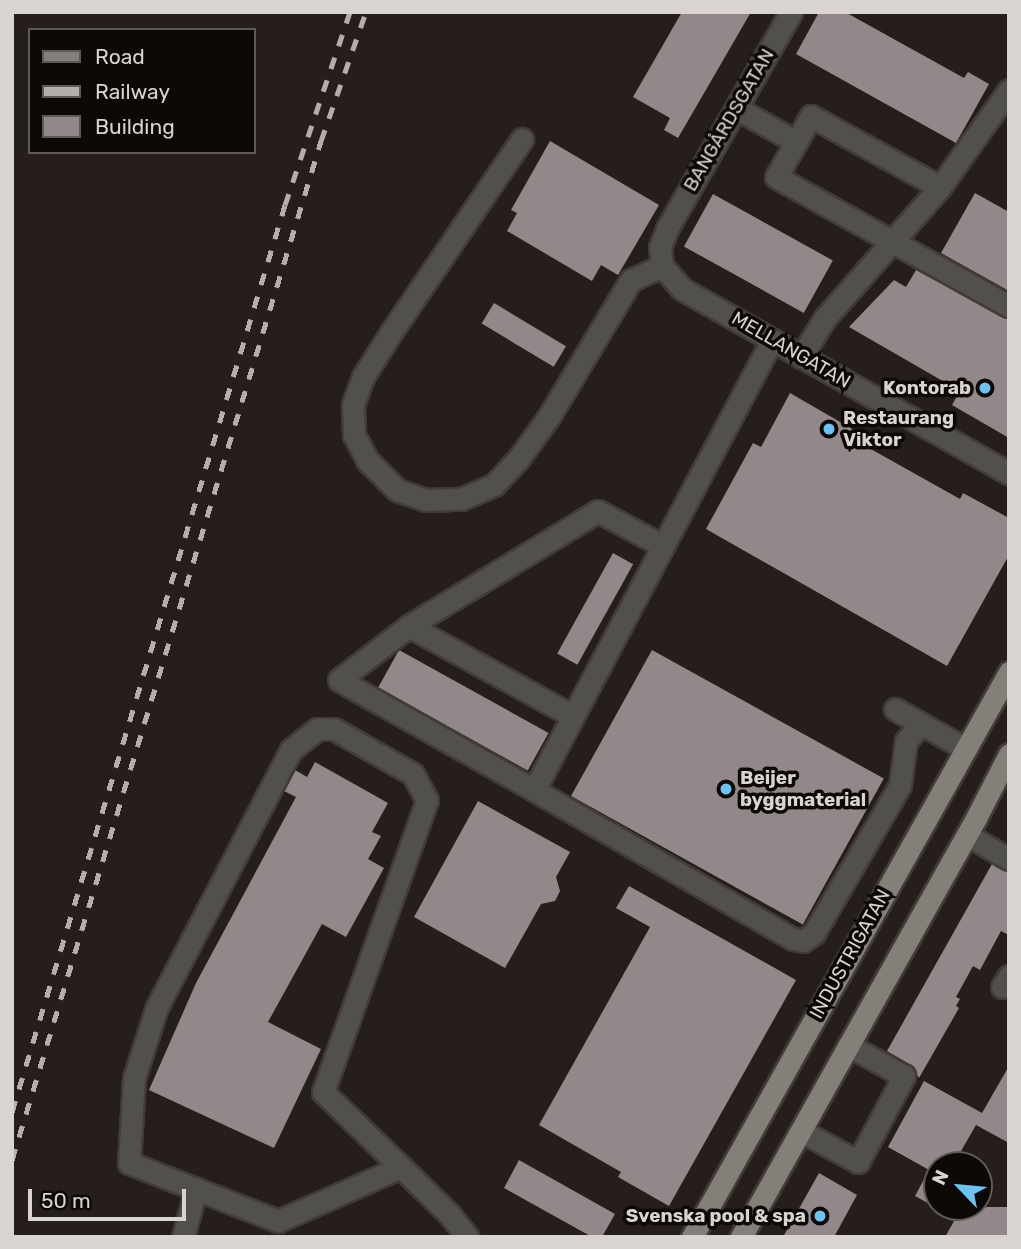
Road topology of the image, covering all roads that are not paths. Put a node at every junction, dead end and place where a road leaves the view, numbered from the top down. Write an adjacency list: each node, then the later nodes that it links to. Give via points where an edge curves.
1 (791, 12): 3 (street, BANGÅRDSGATAN)
2 (1009, 90): 6 (street)
3 (736, 108): 5 (street); 8 (street, BANGÅRDSGATAN, via 668,227 660,247)
4 (522, 139): 8 (street, via 392,331 356,396 355,435 368,461 397,490 426,500 461,499 494,485 548,418 631,280)
5 (796, 142): 6 (street, via 811,116); 7 (street, via 776,177)
6 (940, 187): 7 (street)
7 (894, 242): 9 (street); 11 (street, via 825,318)
8 (662, 266): 10 (street, MELLANGATAN, via 682,289)
9 (1009, 306)
10 (772, 340): 11 (street, MELLANGATAN); 13 (street)
11 (801, 356): 12 (street, MELLANGATAN)
12 (1005, 474)
13 (663, 546): 14 (street, via 598,512); 17 (street)
14 (409, 626): 17 (street); 21 (street, via 339,680)
15 (1009, 671): 19 (main road, INDUSTRIGATAN)
16 (895, 709): 18 (street)
17 (573, 716): 21 (street)
18 (920, 724): 19 (street); 21 (street, via 906,741 900,785 814,933 803,941)
19 (966, 749): 30 (main road, INDUSTRIGATAN)
20 (1009, 754): 22 (main road)
21 (534, 790)
22 (967, 835): 23 (street); 24 (main road)
23 (1009, 859)
24 (848, 1045): 25 (main road); 25 (street, via 904,1076 858,1162)
25 (801, 1131): 31 (main road)
26 (401, 1167): 27 (street, via 278,1221); 27 (street, via 323,1093 427,800 413,774 334,729 317,729 291,750 157,1007 134,1078 129,1163); 29 (street)
27 (196, 1189): 28 (street)
28 (183, 1237)
29 (468, 1237)
30 (692, 1237)
31 (741, 1237)

